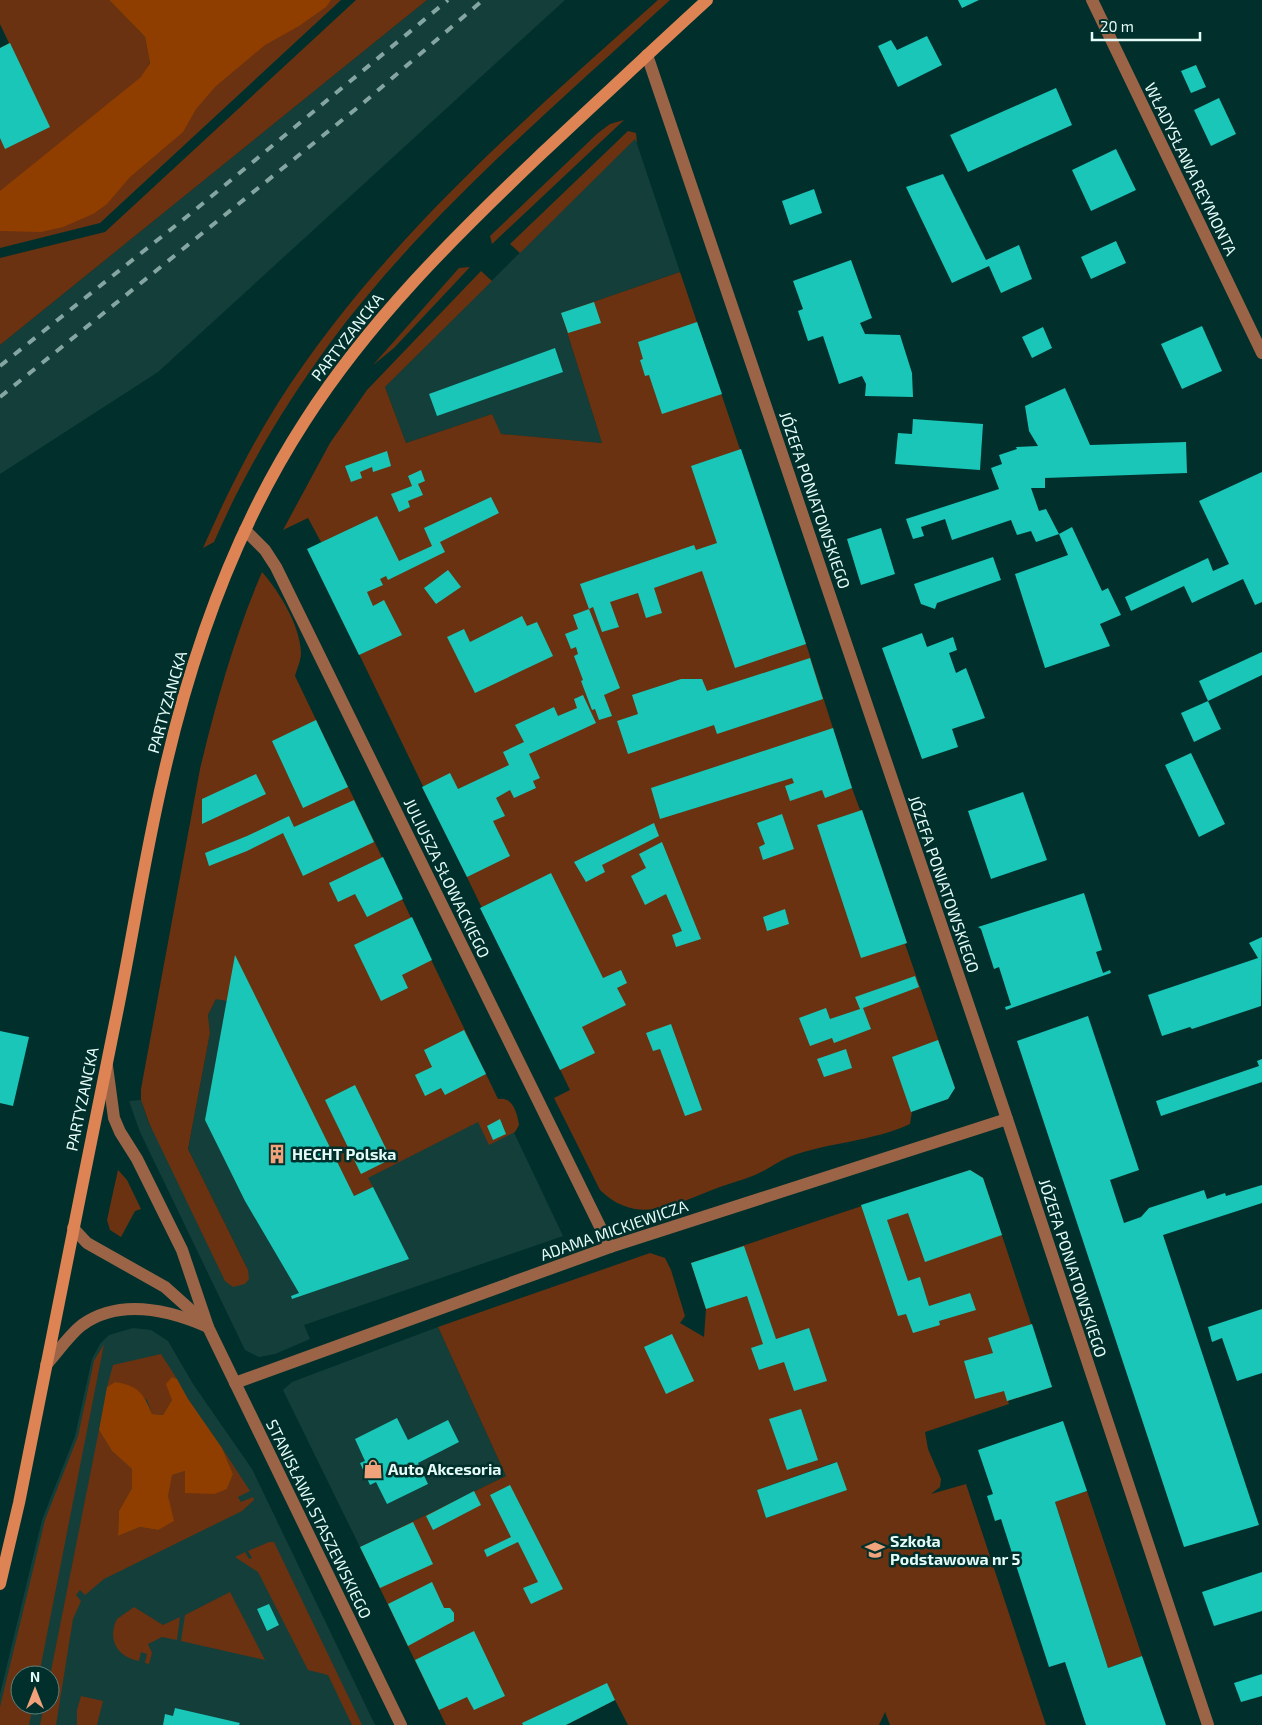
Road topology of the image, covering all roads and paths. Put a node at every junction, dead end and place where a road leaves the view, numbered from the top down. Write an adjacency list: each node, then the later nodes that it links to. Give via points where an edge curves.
1 (707, 0): 3 (main road, PARTYZANCKA)
2 (1092, 0): 4 (street, WŁADYSŁAWA REYMONTA)
3 (647, 55): 5 (main road, PARTYZANCKA, via 460,231 374,326 304,422 270,479); 7 (street, JÓZEFA PONIATOWSKIEGO)
4 (1262, 353)
5 (245, 530): 6 (main road, PARTYZANCKA, via 218,592 180,711 163,778); 9 (street, JULIUSZA SŁOWACKIEGO, via 260,544 276,567)
6 (107, 1064): 8 (main road, PARTYZANCKA); 10 (street, STANISŁAWA STASZEWSKIEGO, via 114,1118 138,1159 182,1250)
7 (1007, 1119): 9 (street, ADAMA MICKIEWICZA); 15 (street, JÓZEFA PONIATOWSKIEGO)
8 (73, 1228): 10 (street, STANISŁAWA STASZEWSKIEGO, via 86,1243 165,1287); 11 (main road, PARTYZANCKA)
9 (610, 1247): 12 (street, ADAMA MICKIEWICZA)
10 (208, 1327): 11 (street, via 178,1314 135,1309 114,1311 82,1326); 12 (street, STANISŁAWA STASZEWSKIEGO)
11 (46, 1365): 13 (main road, PARTYZANCKA)
12 (235, 1383): 14 (street, STANISŁAWA STASZEWSKIEGO)
13 (0, 1584)
14 (401, 1725)
15 (1208, 1725)

